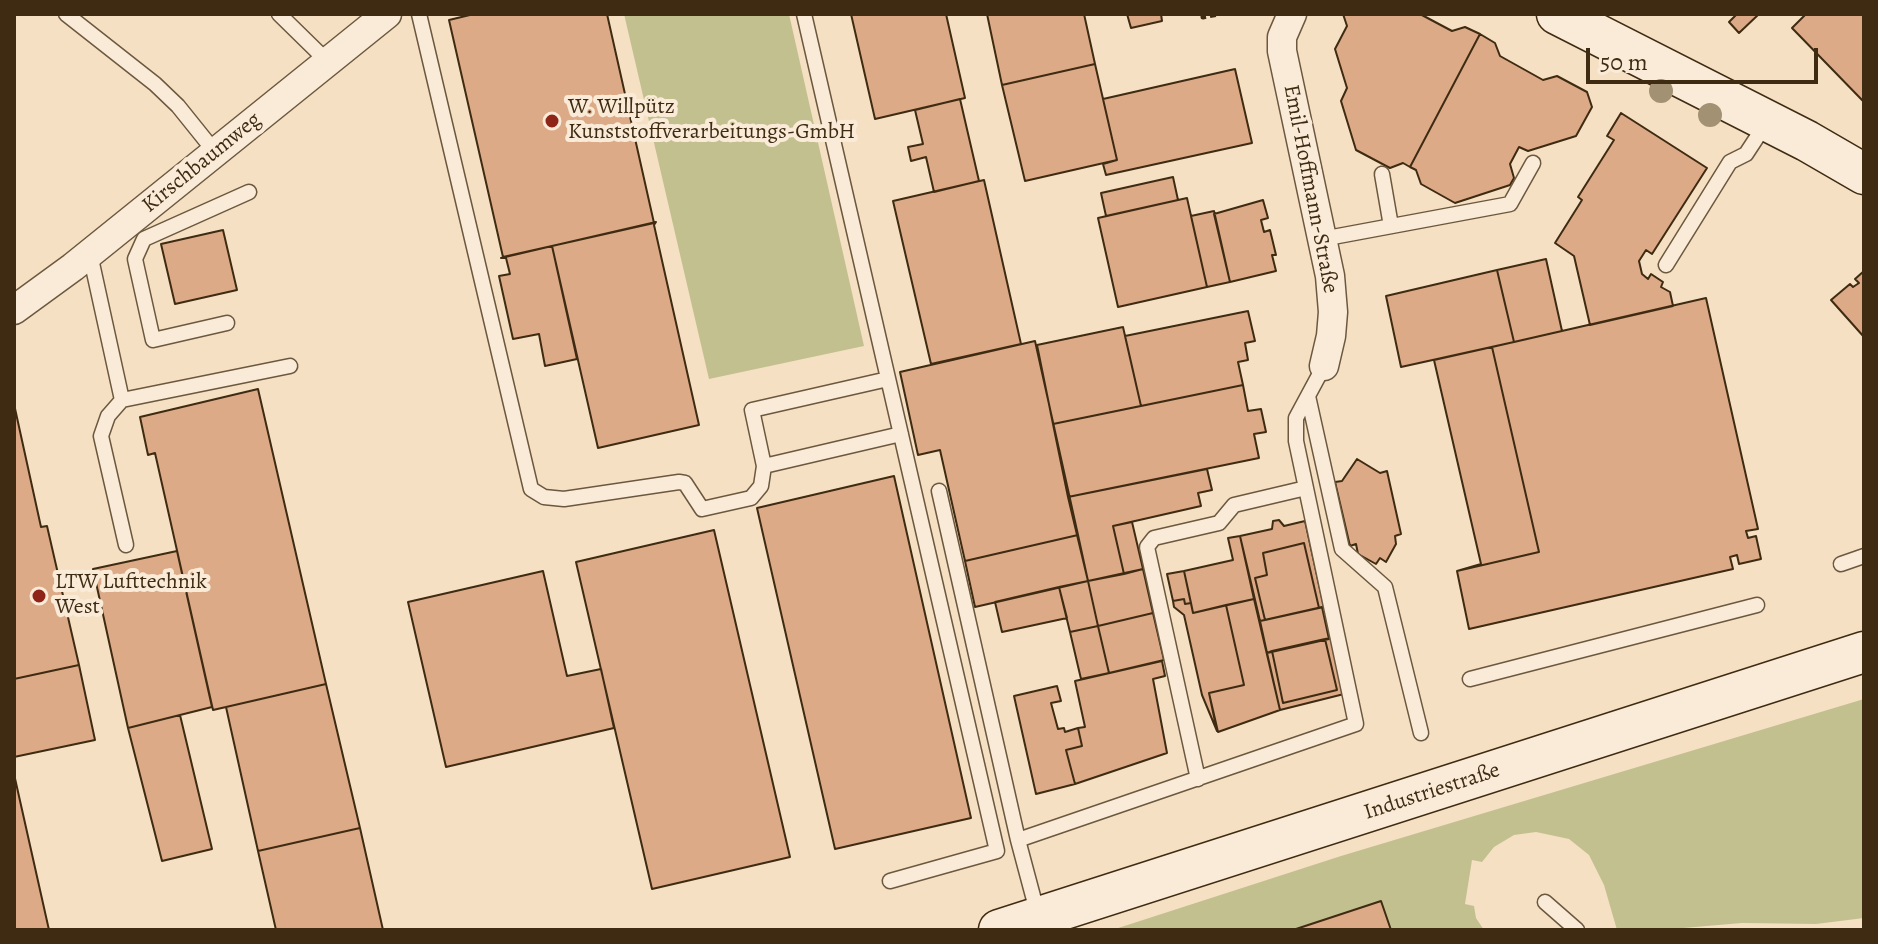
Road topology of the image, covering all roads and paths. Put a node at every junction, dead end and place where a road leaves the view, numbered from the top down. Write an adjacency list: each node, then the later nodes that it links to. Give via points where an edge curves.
1 (66, 14): 12 (lane, via 155,84)
2 (279, 14): 10 (lane)
3 (387, 14): 10 (street, Kirschbaumweg)
4 (419, 14): 29 (lane, via 531,489 564,499 679,482 702,509 751,498 761,486)
5 (804, 14): 25 (lane)
6 (1203, 14): 7 (path)
7 (1218, 14)
8 (1292, 14): 18 (street, Emil-Hoffmann-Straße, via 1282,51)
9 (1557, 14): 11 (main road)
10 (328, 62): 12 (street, Kirschbaumweg)
11 (1768, 121): 15 (main road); 20 (lane, via 1746,154 1730,162)
12 (215, 152): 19 (street, Kirschbaumweg)
13 (1533, 163): 17 (lane, via 1510,204)
14 (1382, 174): 17 (lane)
15 (1864, 174)
16 (249, 192): 22 (lane, via 144,239 135,259 153,340)
17 (1391, 226): 18 (lane)
18 (1322, 239): 24 (street, Emil-Hoffmann-Straße, via 1333,312)
19 (90, 253): 21 (street, Kirschbaumweg); 27 (lane)
20 (1666, 265)
21 (14, 310)
22 (227, 323)
23 (290, 366): 27 (lane)
24 (1324, 366): 26 (lane)
25 (888, 379): 28 (lane); 29 (lane, via 752,410)
26 (1308, 396): 30 (lane, via 1296,418); 38 (lane, via 1342,549 1385,587)
27 (122, 400): 32 (lane, via 108,416 101,436)
28 (901, 434): 29 (lane); 41 (lane, via 997,851)
29 (764, 466)
30 (1306, 488): 39 (lane, via 1356,724); 39 (lane, via 1234,505 1219,523 1154,538 1147,547)
31 (939, 491): 40 (lane)
32 (126, 545)
33 (1864, 556): 34 (lane)
34 (1841, 564)
35 (1757, 605): 37 (lane)
36 (1864, 652): 43 (main road, Industriestraße)
37 (1470, 679)
38 (1421, 733)
39 (1198, 779): 40 (lane)
40 (1018, 840): 43 (lane)
41 (890, 881)
42 (1545, 902): 45 (lane)
43 (1039, 918): 44 (main road, Industriestraße)
44 (999, 930)
45 (1577, 930)

